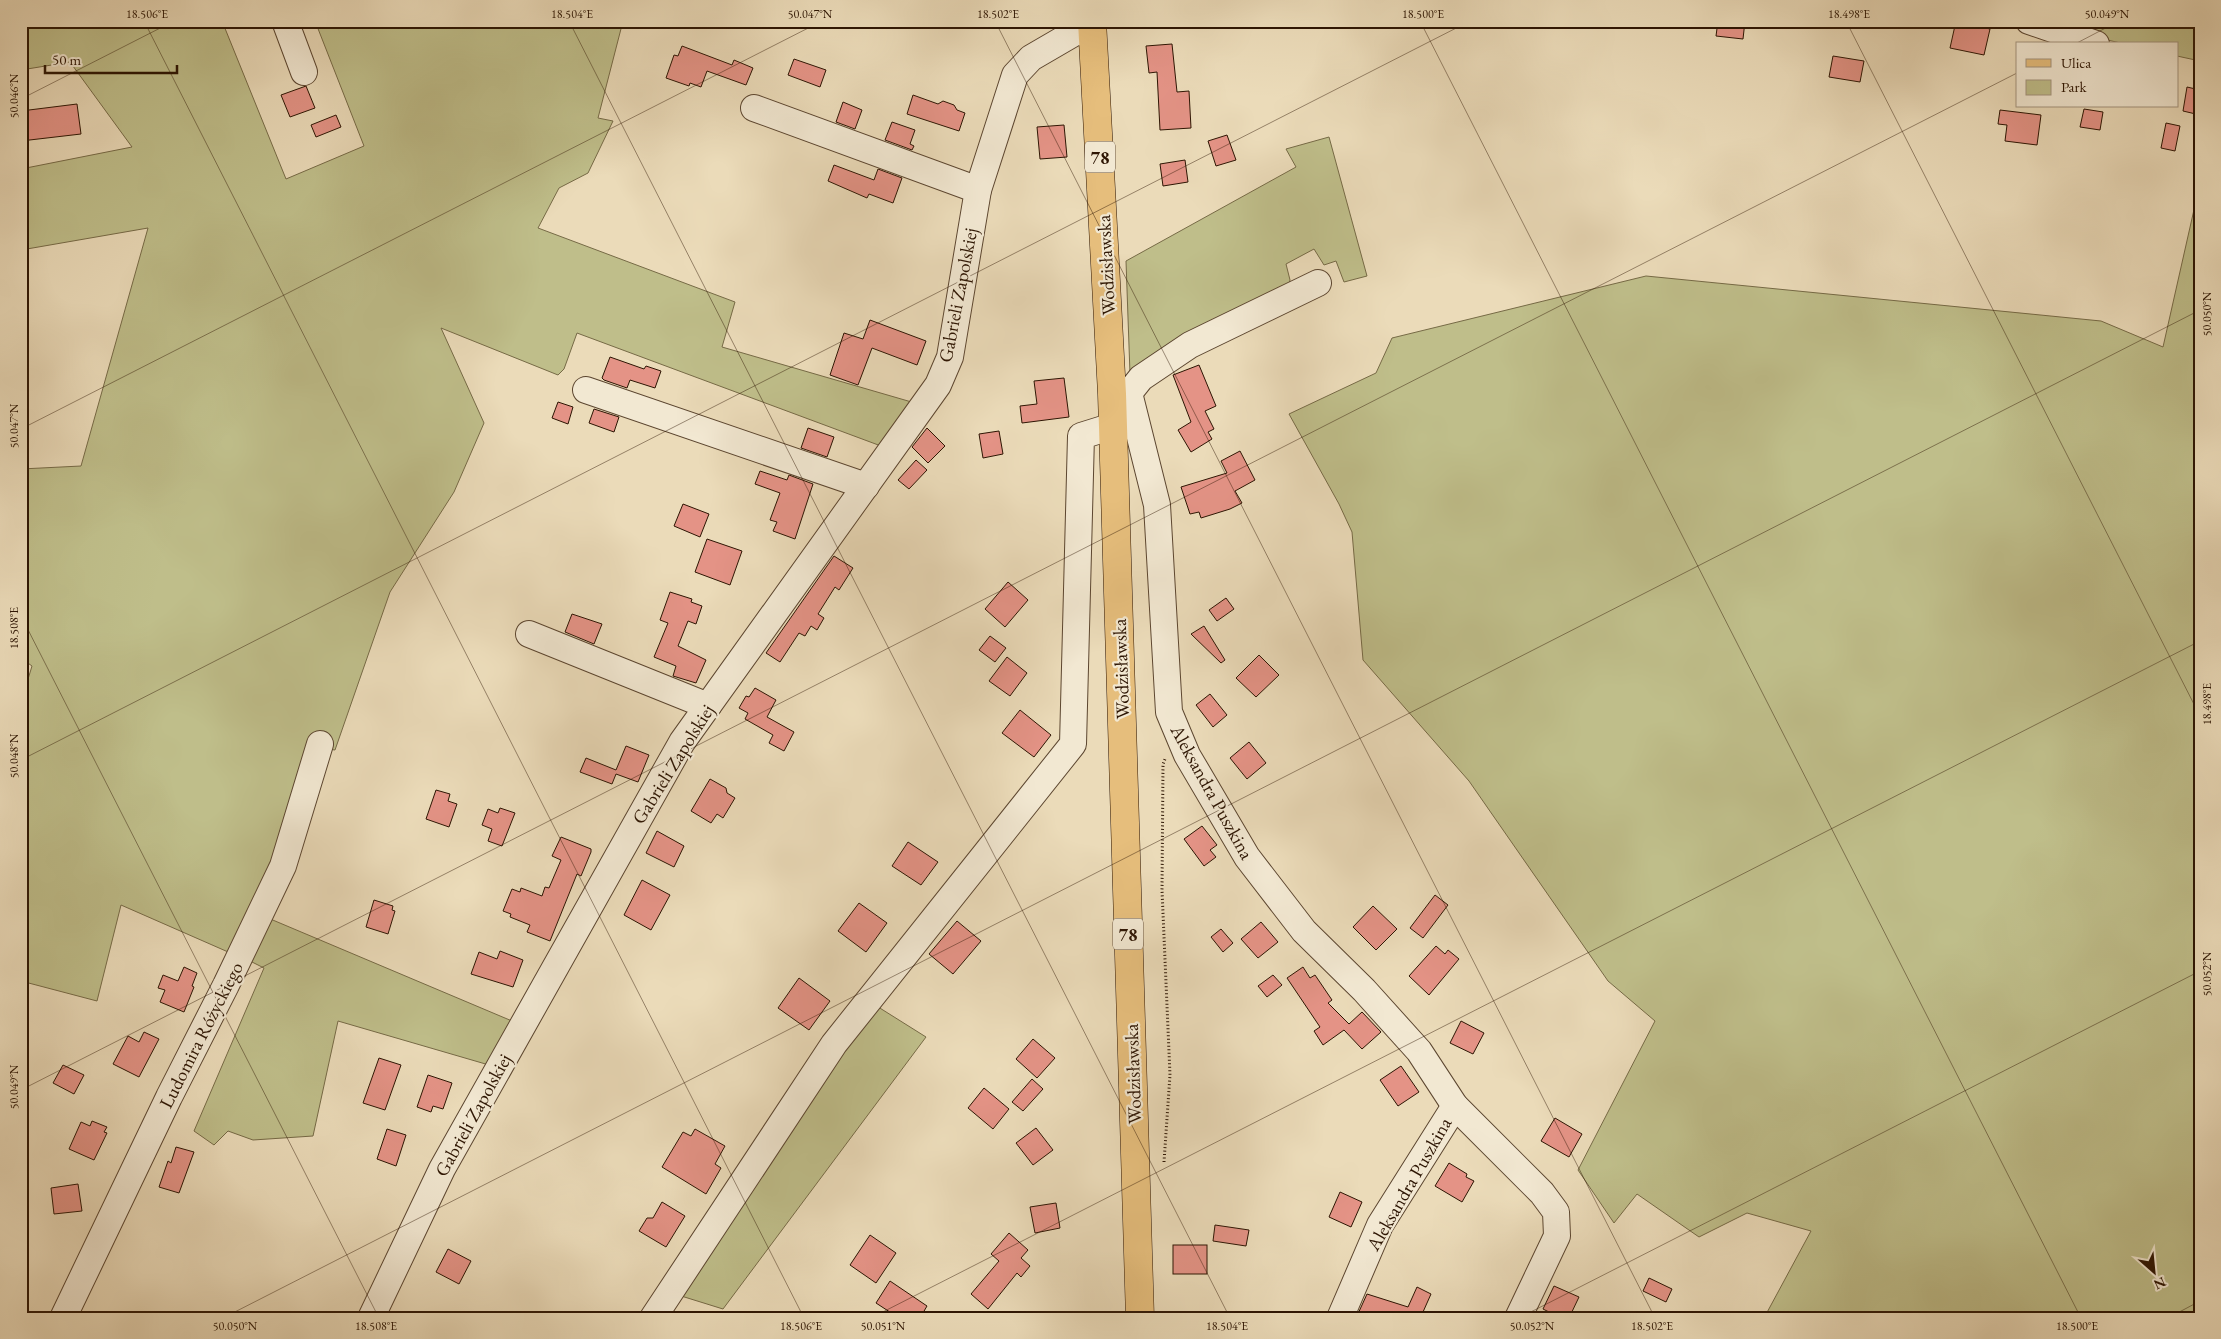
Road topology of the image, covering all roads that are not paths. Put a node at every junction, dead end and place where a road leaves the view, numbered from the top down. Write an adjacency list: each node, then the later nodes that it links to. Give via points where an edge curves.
1 (284, 21): 5 (street)
2 (2029, 21): 4 (street)
3 (1092, 26): 7 (street, Gabrieli Zapolskiej, via 1031,58 1015,75); 10 (main road, Wodzisławska / 78)
4 (2090, 42)
5 (304, 72)
6 (754, 108): 7 (street)
7 (978, 190): 12 (street, Gabrieli Zapolskiej, via 950,357 938,385)
8 (1318, 283): 10 (street, via 1190,345)
9 (586, 390): 12 (street)
10 (1121, 394): 11 (main road, Wodzisławska / 78); 16 (street, Aleksandra Puszkina, via 1157,505 1169,712 1177,734 1247,857 1304,931 1419,1051)
11 (1114, 426): 19 (street, via 1081,436 1073,744 834,1044); 20 (main road, Wodzisławska / 78)
12 (866, 486): 14 (street, Gabrieli Zapolskiej)
13 (528, 634): 14 (street)
14 (708, 706): 18 (street, Gabrieli Zapolskiej, via 682,742 442,1169)
15 (320, 744): 17 (street, Ludomira Różyckiego, via 283,866)
16 (1455, 1106): 21 (street, Aleksandra Puszkina, via 1380,1225); 22 (street, Aleksandra Puszkina, via 1542,1193 1556,1212 1557,1236)
17 (63, 1318)
18 (371, 1318)
19 (653, 1318)
20 (1140, 1318)
21 (1340, 1318)
22 (1518, 1318)

